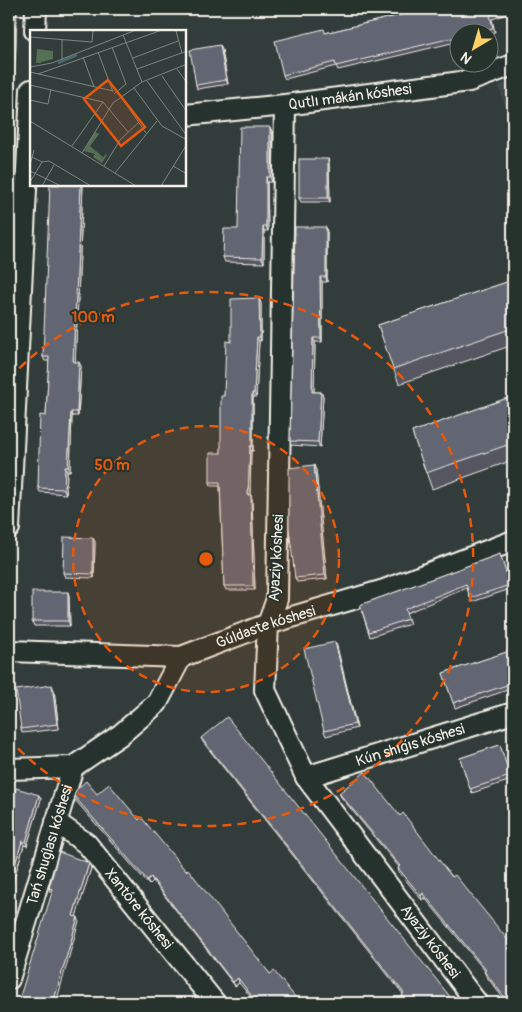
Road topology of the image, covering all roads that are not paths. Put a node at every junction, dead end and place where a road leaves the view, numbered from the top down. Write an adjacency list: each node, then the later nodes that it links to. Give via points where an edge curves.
1 (36, 9): 2 (street)
2 (35, 30)
3 (513, 65): 4 (street, Qutlı mákán kóshesi, via 469,81)
4 (285, 105): 5 (street, Qutlı mákán kóshesi); 9 (street, Ayaziy kóshesi, via 277,599)
5 (186, 115)
6 (30, 129): 7 (street)
7 (9, 528)
8 (513, 541): 9 (street, Gúldaste kóshesi, via 384,590)
9 (268, 624): 11 (street, Gúldaste kóshesi); 15 (street, Ayaziy kóshesi, via 265,690)
10 (9, 651): 11 (street, Gúldaste kóshesi)
11 (181, 657): 13 (street, via 157,702 120,735)
12 (513, 713): 15 (street, Kún shıǵıs kóshesi)
13 (73, 767): 14 (street); 16 (street, Tań shuǵlası kóshesi)
14 (9, 769)
15 (306, 777): 19 (street, Ayaziy kóshesi)
16 (56, 822): 17 (street, Tań shuǵlası kóshesi); 18 (street, Xantóre kóshesi, via 87,844)
17 (9, 979)
18 (215, 1003)
19 (477, 1003)

